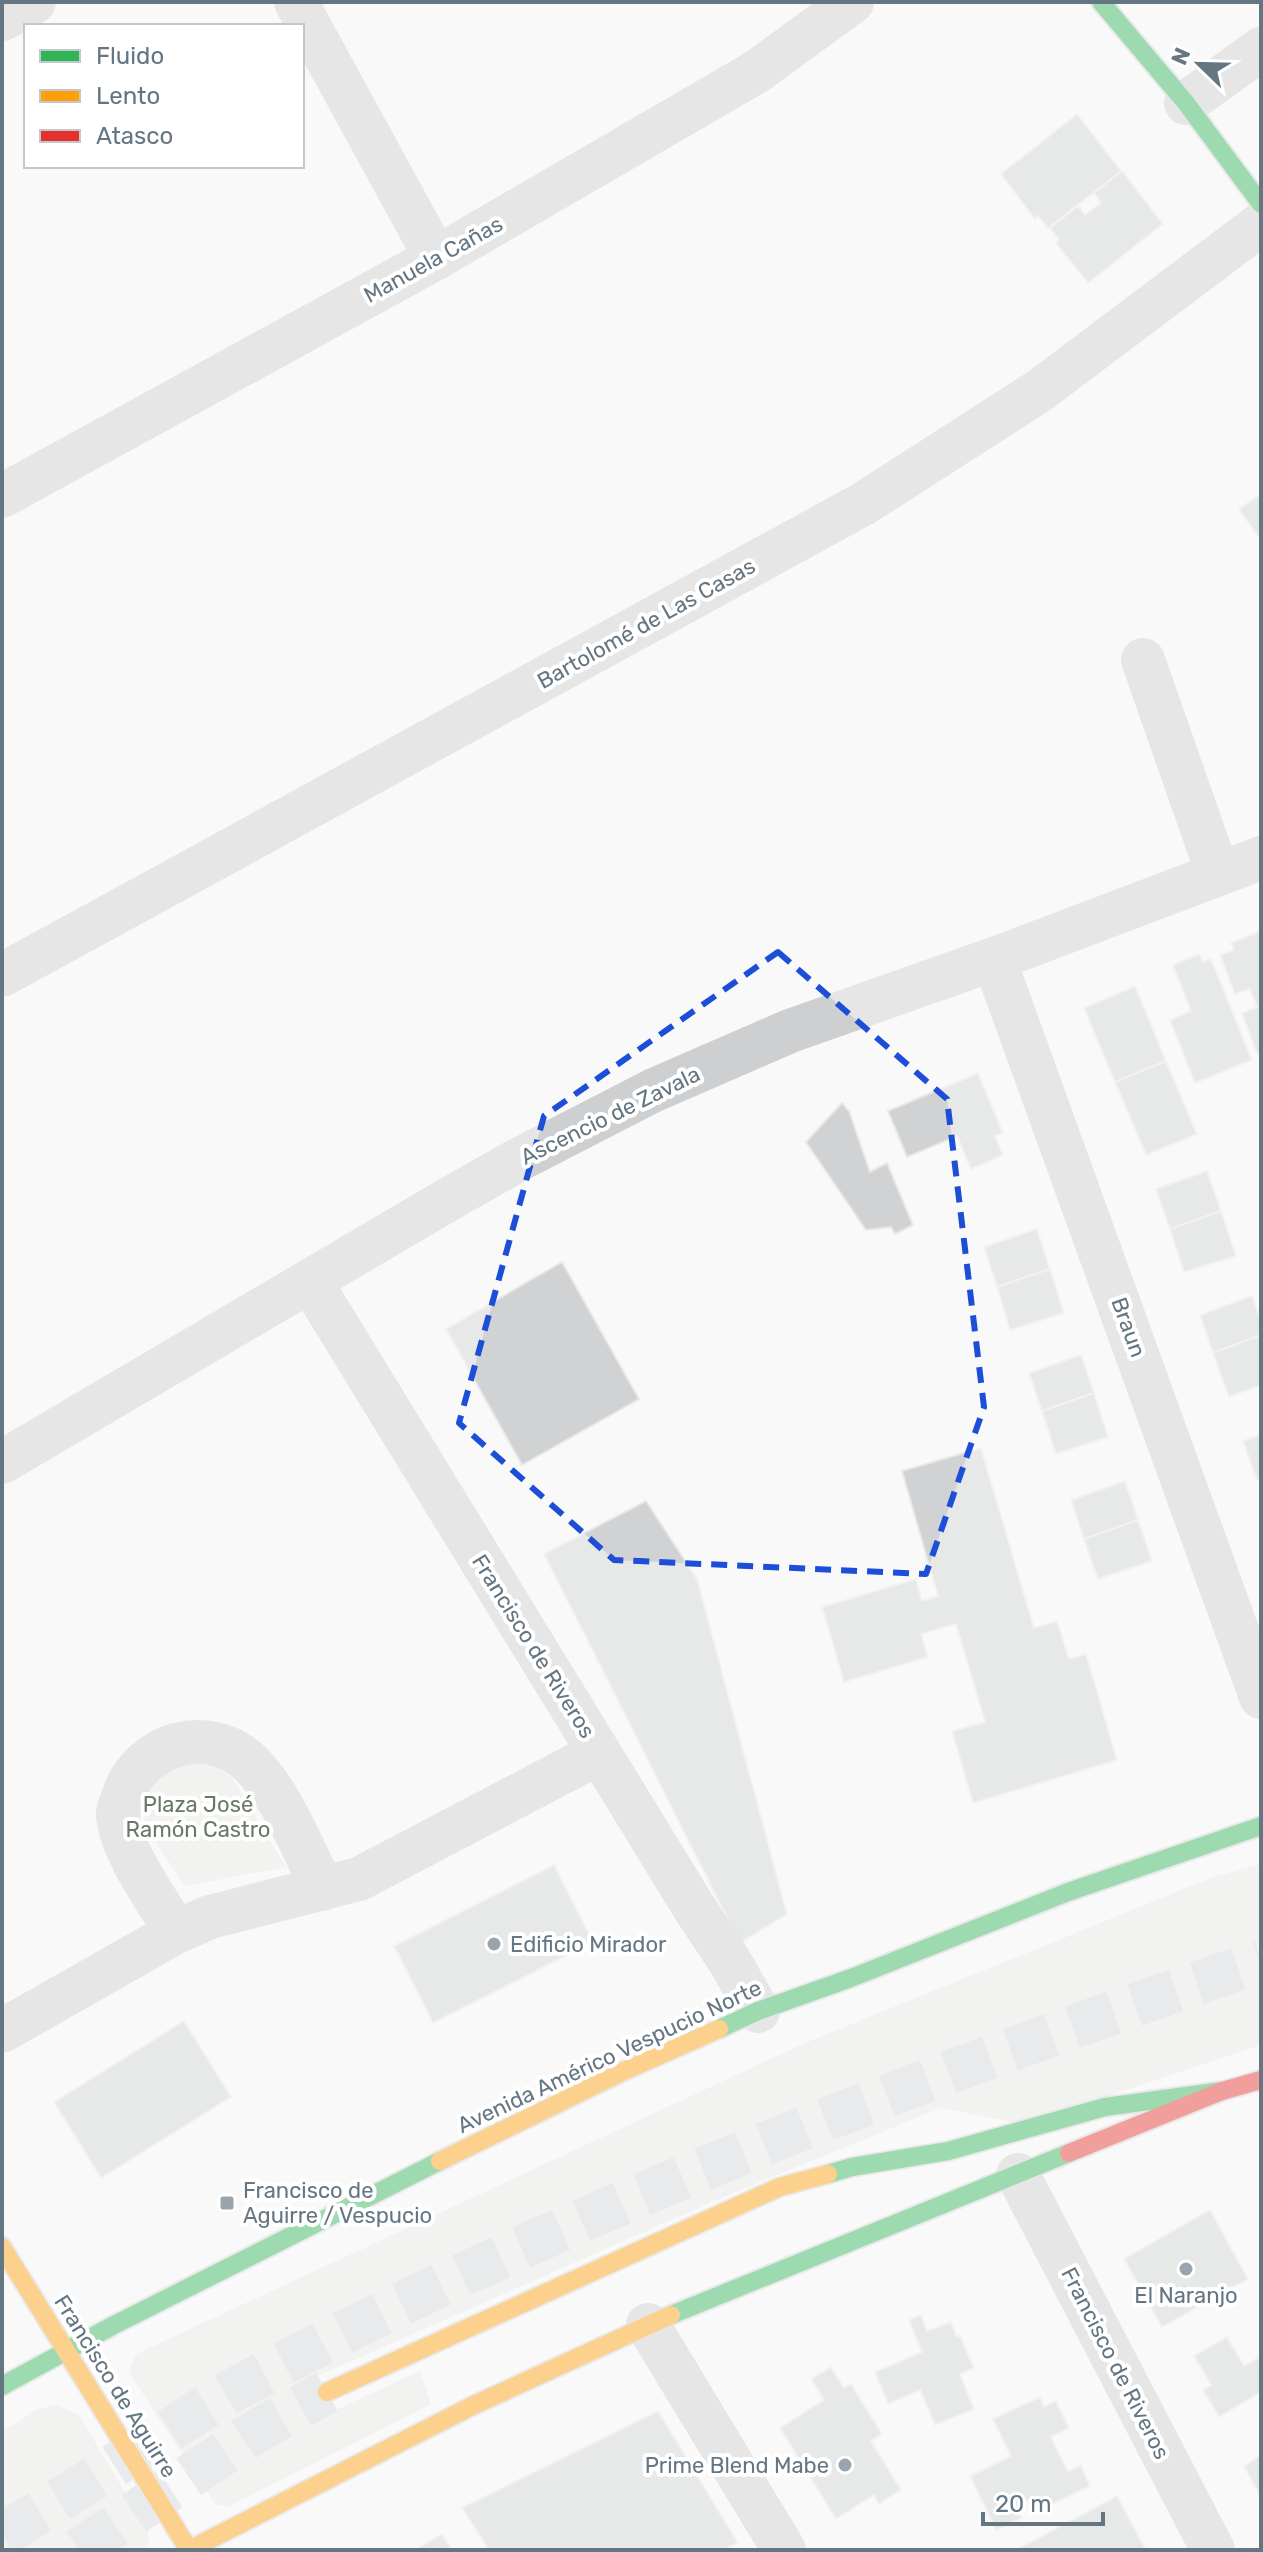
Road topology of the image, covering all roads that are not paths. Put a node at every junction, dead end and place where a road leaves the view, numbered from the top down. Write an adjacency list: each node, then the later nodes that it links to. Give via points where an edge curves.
1 (34, 2): 5 (street)
2 (296, 2): 10 (street)
3 (852, 2): 10 (street, Manuela Cañas, via 756,72)
4 (1101, 2): 7 (main road)
5 (2, 19)
6 (1261, 49): 7 (street)
7 (1186, 103): 8 (main road)
8 (1261, 204)
9 (1261, 224): 16 (street, Bartolomé de Las Casas, via 1039,391 863,504)
10 (436, 258): 11 (street, Manuela Cañas)
11 (2, 496)
12 (1143, 660): 14 (street)
13 (1261, 858): 14 (street, Ascencio de Zavala)
14 (1218, 874): 15 (street, Ascencio de Zavala)
15 (994, 959): 17 (street, Ascencio de Zavala, via 790,1031 652,1091 518,1160); 19 (street, Braun)
16 (2, 975)
17 (310, 1281): 18 (street, Ascencio de Zavala); 20 (street, Francisco de Riveros)
18 (2, 1462)
19 (1261, 1697)
20 (599, 1753): 22 (street, via 359,1879); 24 (street, Francisco de Riveros)
21 (1261, 1826): 24 (main road, Avenida Américo Vespucio Norte, via 1068,1892)
22 (323, 1889): 23 (street, via 210,1917); 23 (street, via 272,1791 249,1762 223,1744 188,1741 159,1752 130,1778 117,1815 129,1852)
23 (176, 1932): 25 (street)
24 (758, 2011): 31 (main road, Avenida Américo Vespucio Norte, via 402,2179)
25 (2, 2031)
26 (1261, 2080): 27 (main road)
27 (1222, 2091): 28 (main road); 33 (main road, via 1105,2107 948,2151 852,2167 780,2187)
28 (1018, 2175): 30 (main road); 36 (street, Francisco de Riveros)
29 (2, 2247): 31 (main road, Francisco de Aguirre)
30 (648, 2325): 34 (main road, via 446,2419); 35 (street)
31 (65, 2351): 32 (main road, Avenida Américo Vespucio Norte); 34 (main road, Francisco de Aguirre)
32 (2, 2386)
33 (327, 2392)
34 (189, 2550)
35 (784, 2550)
36 (1213, 2550)

